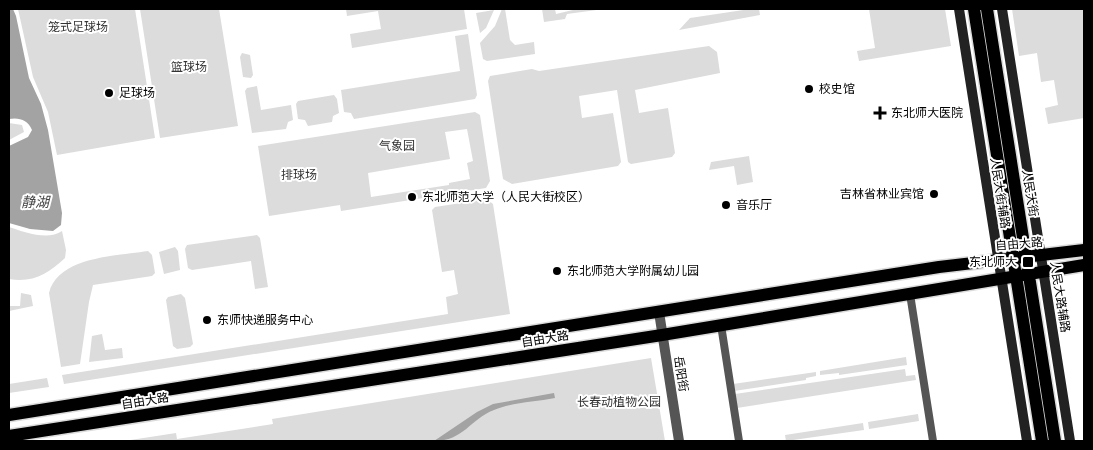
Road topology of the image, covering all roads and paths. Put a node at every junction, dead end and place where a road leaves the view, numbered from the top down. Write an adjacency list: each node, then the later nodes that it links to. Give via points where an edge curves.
1 (959, 9): 9 (main road, 人民大街辅路)
2 (974, 9): 8 (main road)
3 (987, 9): 7 (main road, 人民大街)
4 (1002, 9): 6 (main road, 人民大路辅路)
5 (1084, 250): 6 (main road, 自由大路)
6 (1041, 256): 7 (main road, 自由大路); 11 (main road, 人民大路辅路)
7 (1026, 257): 8 (main road, 自由大路); 12 (main road, 人民大街)
8 (1013, 258): 9 (main road, 自由大路); 13 (main road)
9 (998, 260): 14 (main road, 人民大街辅路); 16 (main road, 自由大路)
10 (1084, 265): 11 (main road, 自由大路)
11 (1043, 272): 12 (main road, 自由大路); 27 (main road, 人民大路辅路)
12 (1029, 274): 13 (main road, 自由大路); 26 (main road, 人民大街)
13 (1016, 276): 14 (main road, 自由大路); 25 (main road)
14 (1001, 279): 15 (main road, 自由大路); 24 (main road, 人民大街辅路)
15 (910, 294): 17 (main road, 自由大路); 23 (street)
16 (659, 312): 18 (street, 岳阳街); 19 (main road, 自由大路)
17 (721, 325): 18 (main road, 自由大路); 22 (street)
18 (662, 335): 20 (main road, 自由大路); 21 (street, 岳阳街)
19 (9, 415)
20 (9, 436)
21 (679, 441)
22 (739, 441)
23 (933, 441)
24 (1027, 441)
25 (1042, 441)
26 (1055, 441)
27 (1070, 441)

